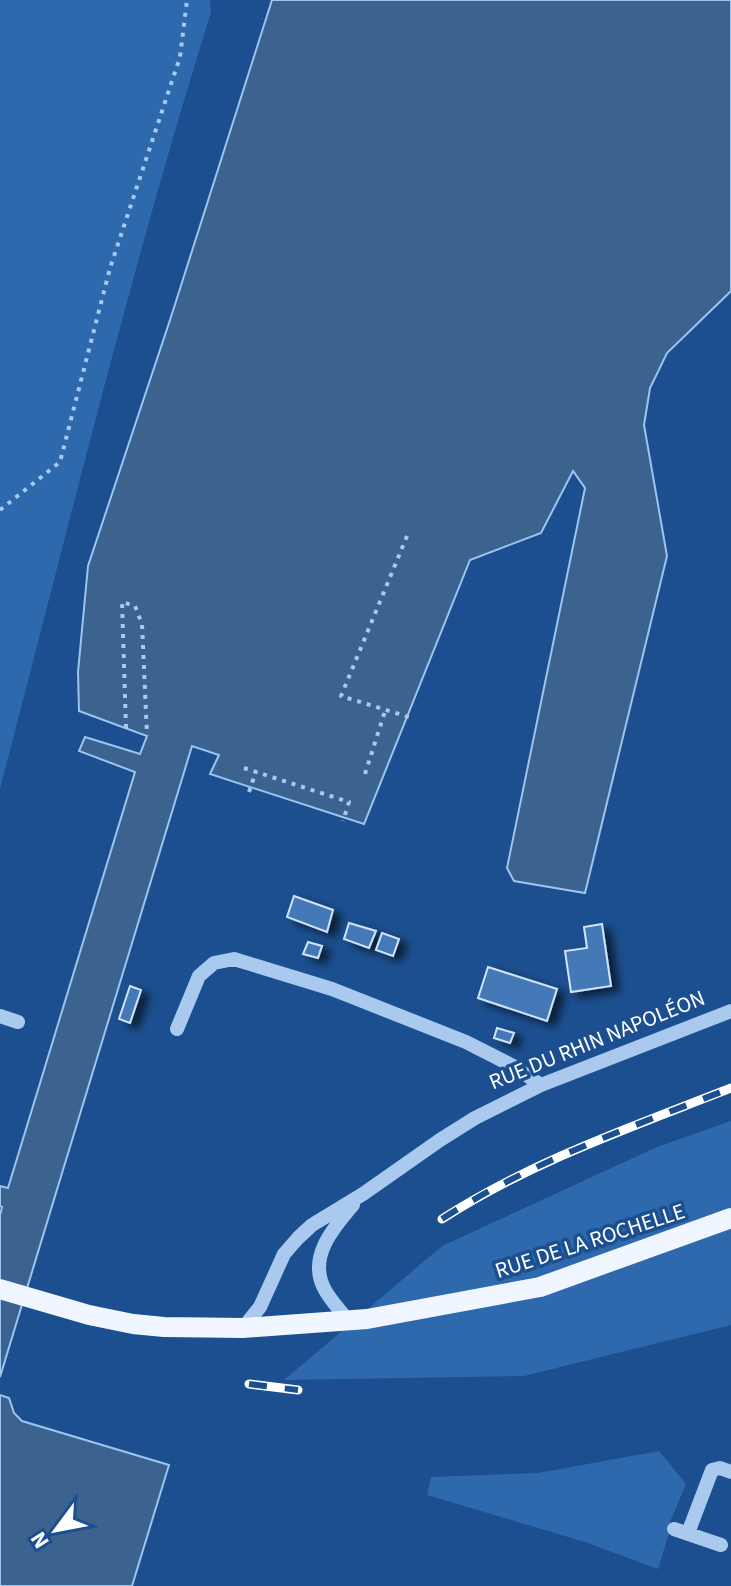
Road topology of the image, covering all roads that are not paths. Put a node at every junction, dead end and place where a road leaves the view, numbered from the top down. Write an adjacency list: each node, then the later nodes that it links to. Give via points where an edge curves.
1 (731, 1011): 5 (street, RUE DU RHIN NAPOLÉON)
2 (0, 1016): 3 (street)
3 (18, 1022)
4 (177, 1029): 5 (street, via 199,976 214,963 234,959 332,989 466,1042)
5 (541, 1085): 6 (street, RUE DU RHIN NAPOLÉON, via 475,1118)
6 (363, 1194): 9 (street, RUE DU RHIN NAPOLÉON, via 339,1221 318,1266 325,1290); 10 (street, RUE DU RHIN NAPOLÉON, via 298,1238)
7 (731, 1218): 9 (main road, RUE DE LA ROCHELLE, via 540,1287)
8 (0, 1289): 10 (main road, via 133,1324)
9 (358, 1320): 10 (main road)
10 (243, 1328)
11 (731, 1472): 12 (street, via 712,1470 681,1531)
12 (721, 1545)

